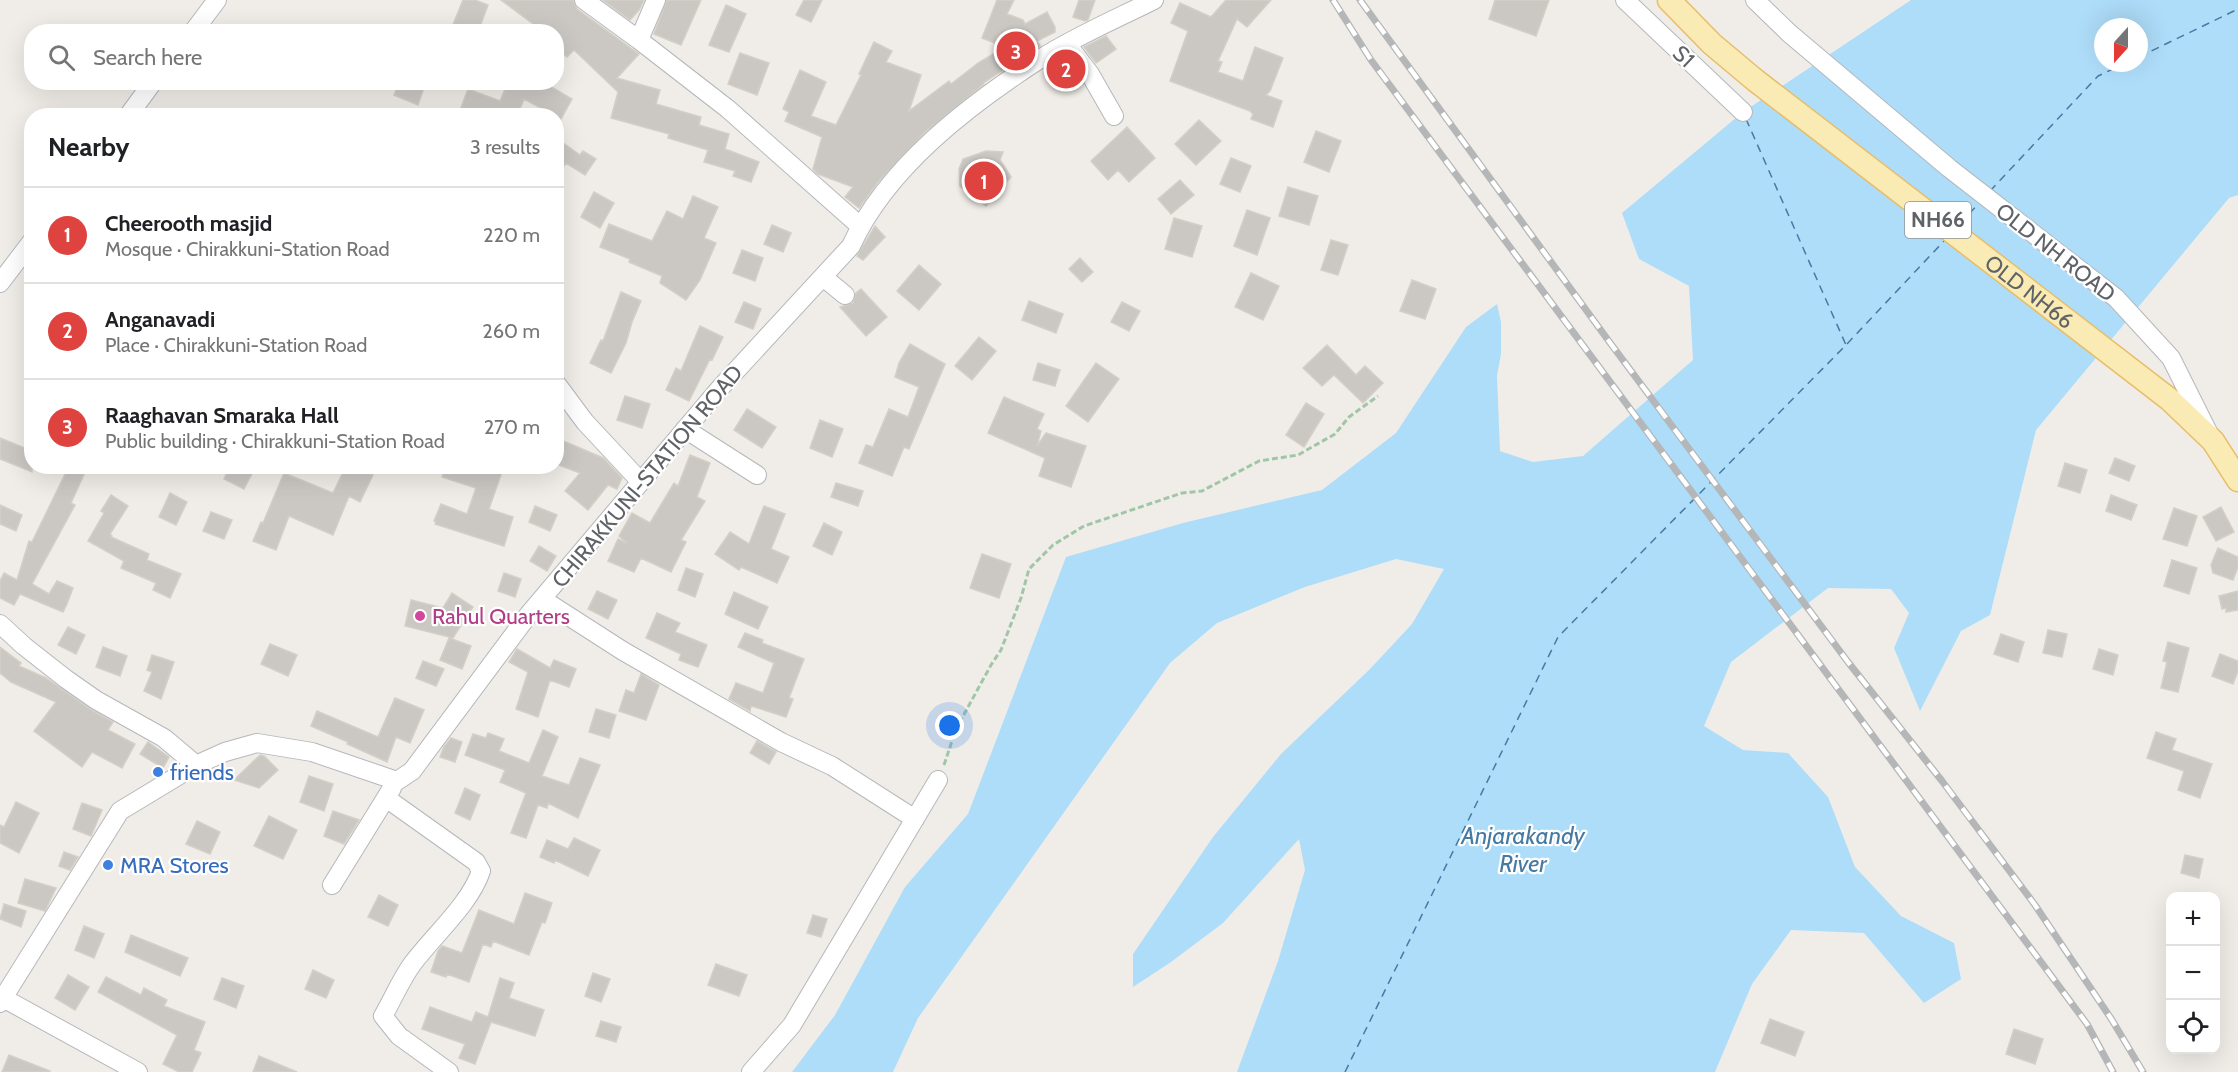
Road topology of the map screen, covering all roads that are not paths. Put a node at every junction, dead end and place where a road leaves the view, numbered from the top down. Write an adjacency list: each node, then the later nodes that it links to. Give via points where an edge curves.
1 (217, 0): 8 (street)
2 (584, 0): 9 (street)
3 (656, 0): 9 (street)
4 (1154, 0): 10 (street, CHIRAKKUNI-STATION ROAD)
5 (1625, 0): 13 (street, S1)
6 (1669, 0): 22 (main road, OLD NH66 / NH66, via 1755,80 2120,359)
7 (1755, 0): 22 (street, OLD NH ROAD, via 1948,168 2116,298 2171,358)
8 (198, 24)
9 (639, 40): 15 (street, via 728,109)
10 (1061, 48): 14 (street, via 1071,49); 15 (street, CHIRAKKUNI-STATION ROAD, via 961,116 898,173)
11 (147, 90): 12 (street)
12 (134, 108)
13 (1743, 112)
14 (1114, 116)
15 (860, 226): 17 (street, CHIRAKKUNI-STATION ROAD, via 851,246)
16 (24, 252): 18 (street)
17 (823, 277): 19 (street); 21 (street, CHIRAKKUNI-STATION ROAD)
18 (0, 283)
19 (845, 295)
20 (564, 394): 25 (street)
21 (685, 429): 23 (street); 25 (street, CHIRAKKUNI-STATION ROAD)
22 (2213, 441): 24 (main road, OLD NH66 / NH66)
23 (757, 475)
24 (2238, 480)
25 (641, 482): 26 (street, CHIRAKKUNI-STATION ROAD, via 620,516)
26 (542, 599): 30 (street, CHIRAKKUNI-STATION ROAD, via 412,771); 32 (street, via 623,651 781,742 832,766)
27 (0, 624): 28 (street, via 66,679 164,738)
28 (196, 765): 30 (street, via 257,743 312,752); 34 (street, via 120,811)
29 (938, 780): 32 (street)
30 (397, 781): 31 (street, CHIRAKKUNI-STATION ROAD)
31 (386, 798): 33 (street, CHIRAKKUNI-STATION ROAD); 36 (street, via 476,862 481,871 464,901 411,965 384,1016 399,1036)
32 (915, 819): 37 (street, via 792,1024)
33 (332, 885)
34 (1, 1001): 35 (street)
35 (138, 1072)
36 (449, 1072)
37 (751, 1072)

